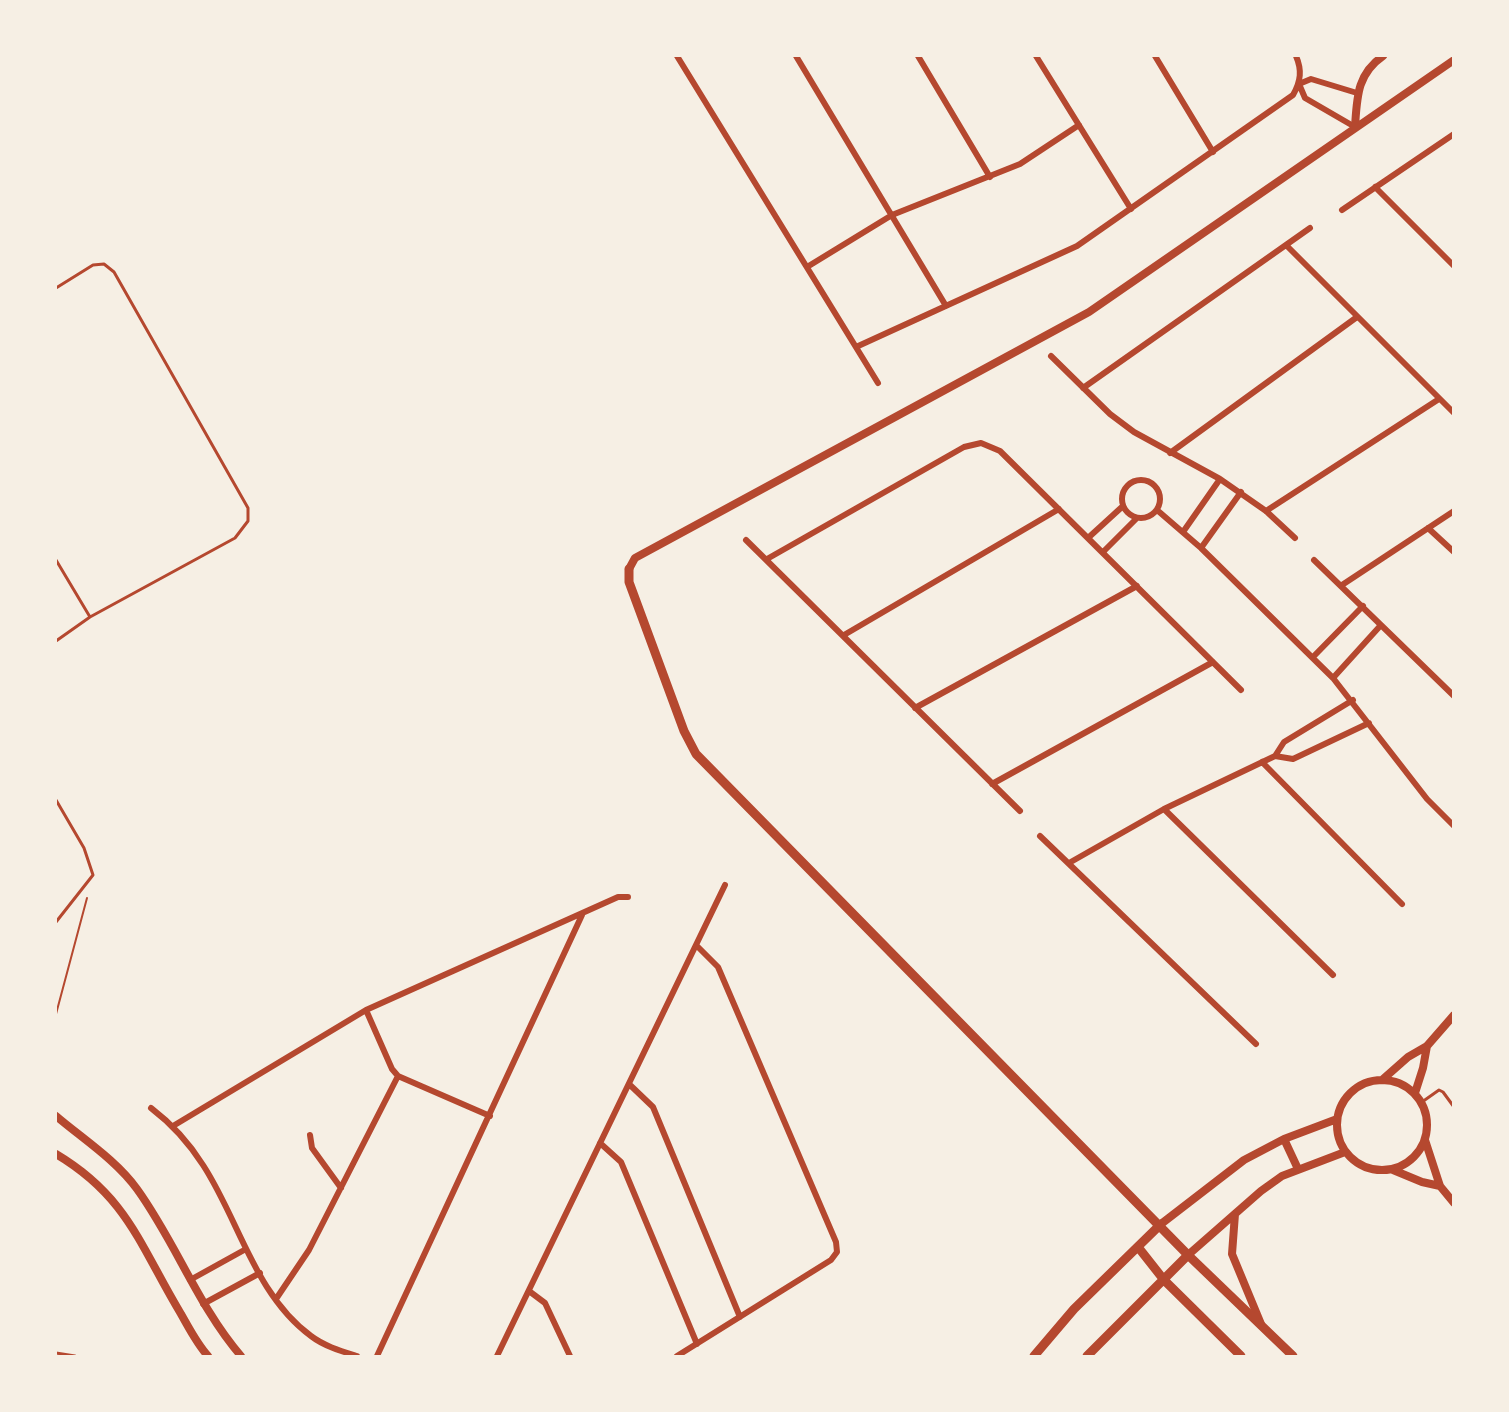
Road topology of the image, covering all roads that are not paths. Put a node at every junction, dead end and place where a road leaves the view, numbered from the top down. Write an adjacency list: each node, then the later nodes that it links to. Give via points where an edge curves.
1 (677, 56): 23 (street)
2 (796, 56): 19 (street)
3 (918, 56): 15 (street)
4 (1036, 56): 11 (street)
5 (1155, 56): 14 (street)
6 (1296, 56): 9 (street)
7 (1383, 56): 10 (street, via 1370,64)
8 (1454, 60): 12 (street)
9 (1299, 84): 10 (street, via 1311,79); 12 (street, via 1305,98); 14 (street, via 1283,103)
10 (1357, 93): 12 (street)
11 (1079, 125): 15 (street, via 1020,164); 17 (street)
12 (1355, 127): 53 (street, via 1089,312 635,558)
13 (1454, 134): 16 (street)
14 (1213, 152): 17 (street)
15 (990, 177): 19 (street)
16 (1375, 188): 18 (street); 22 (street)
17 (1131, 209): 25 (street, via 1077,246)
18 (1342, 210)
19 (892, 215): 23 (street); 25 (street)
20 (1310, 228): 21 (street)
21 (1286, 245): 26 (street); 30 (street)
22 (1453, 264)
23 (807, 267): 27 (street)
24 (56, 288): 57 (lane, via 93,265 104,264 114,272 248,508 248,521 235,538)
25 (946, 306): 27 (street)
26 (1357, 317): 31 (street); 33 (street)
27 (856, 347): 29 (street)
28 (1051, 356): 30 (street)
29 (878, 383)
30 (1083, 388): 33 (street, via 1134,432)
31 (1439, 399): 32 (street); 40 (street)
32 (1454, 413)
33 (1170, 453): 34 (street)
34 (1220, 478): 35 (street); 43 (street)
35 (1241, 492): 40 (street); 47 (street)
36 (1124, 506): 38 (street, via 1126,488 1143,480 1158,491); 41 (street); 44 (street)
37 (1059, 509): 44 (street); 50 (street, via 1000,451 981,443 964,447); 59 (street)
38 (1157, 510): 41 (street, via 1148,517); 43 (street)
39 (1454, 511): 42 (street)
40 (1266, 512): 45 (street)
41 (1137, 518): 48 (street)
42 (1428, 528): 49 (street); 54 (street)
43 (1183, 532): 47 (street)
44 (1088, 538): 48 (street)
45 (1295, 538)
46 (746, 540): 50 (street)
47 (1201, 548): 61 (street)
48 (1103, 552): 55 (street)
49 (1454, 552)
50 (767, 559): 59 (street)
51 (56, 560): 57 (lane)
52 (1314, 560): 54 (street)
53 (629, 569): 112 (main road, via 629,582 696,754)
54 (1342, 585): 56 (street)
55 (1137, 586): 62 (street); 67 (street)
56 (1363, 606): 58 (street); 61 (street)
57 (90, 617): 60 (lane)
58 (1381, 625): 63 (street); 65 (street)
59 (844, 635): 67 (street)
60 (56, 641)
61 (1313, 657): 63 (street)
62 (1213, 662): 64 (street); 71 (street)
63 (1332, 678): 66 (street)
64 (1241, 690)
65 (1454, 696)
66 (1353, 700): 68 (street); 69 (street, via 1292,736)
67 (915, 708): 71 (street)
68 (1369, 723): 69 (street, via 1293,759); 75 (street, via 1427,799)
69 (1275, 756): 70 (street)
70 (1262, 762): 73 (street); 80 (street)
71 (992, 784): 74 (street)
72 (56, 800): 82 (lane, via 84,848 93,875)
73 (1164, 809): 77 (street); 84 (street)
74 (1020, 811)
75 (1454, 826)
76 (1040, 836): 77 (street)
77 (1069, 863): 87 (street)
78 (725, 885): 83 (street)
79 (628, 897): 81 (street, via 618,897)
80 (1402, 904)
81 (582, 915): 85 (street); 97 (street)
82 (56, 922)
83 (696, 945): 91 (street); 122 (street, via 718,967 836,1242 837,1252 831,1260)
84 (1333, 975)
85 (366, 1010): 89 (street); 99 (street)
86 (1454, 1015): 88 (street)
87 (1256, 1044)
88 (1427, 1046): 90 (street, via 1407,1057); 92 (street)
89 (398, 1076): 97 (street); 109 (street)
90 (1382, 1080): 92 (street, via 1394,1081); 98 (street, via 1358,1087 1341,1106)
91 (629, 1084): 103 (street); 122 (street, via 653,1107)
92 (1415, 1094): 93 (street)
93 (1422, 1102): 94 (lane, via 1439,1090); 102 (street, via 1426,1114)
94 (1454, 1107)
95 (151, 1108): 99 (street)
96 (56, 1116): 117 (street, via 123,1172 157,1218)
97 (490, 1116): 130 (street)
98 (1337, 1119): 101 (street); 104 (street)
99 (173, 1126): 114 (street, via 204,1166)
100 (310, 1136): 109 (street, via 312,1148)
101 (1284, 1139): 106 (street); 112 (street, via 1244,1160)
102 (1425, 1140): 107 (street, via 1413,1158); 108 (street)
103 (600, 1143): 119 (street); 124 (street, via 621,1162)
104 (1345, 1152): 106 (street); 107 (street, via 1366,1168)
105 (56, 1154): 127 (street, via 84,1171 115,1201)
106 (1298, 1169): 111 (street, via 1261,1191)
107 (1393, 1170): 108 (street)
108 (1440, 1186): 110 (street)
109 (341, 1188): 120 (street, via 309,1250)
110 (1454, 1203)
111 (1235, 1214): 115 (street); 123 (street, via 1232,1254)
112 (1161, 1224): 113 (main road); 115 (main road)
113 (1138, 1247): 118 (main road); 134 (main road, via 1074,1309)
114 (246, 1249): 116 (street); 117 (street)
115 (1188, 1255): 118 (main road); 123 (main road)
116 (260, 1272): 120 (street); 121 (street)
117 (190, 1280): 121 (street)
118 (1164, 1280): 135 (main road); 136 (main road)
119 (529, 1291): 131 (street); 132 (street, via 545,1304)
120 (276, 1299): 129 (street, via 308,1334)
121 (204, 1304): 128 (street, via 219,1331)
122 (740, 1317): 124 (street)
123 (1261, 1326): 137 (main road)
124 (697, 1344): 133 (street)
125 (56, 1353): 126 (lane)
126 (75, 1356)
127 (208, 1356)
128 (241, 1356)
129 (357, 1356)
130 (377, 1356)
131 (497, 1356)
132 (570, 1356)
133 (677, 1356)
134 (1034, 1356)
135 (1087, 1356)
136 (1240, 1356)
137 (1293, 1356)

